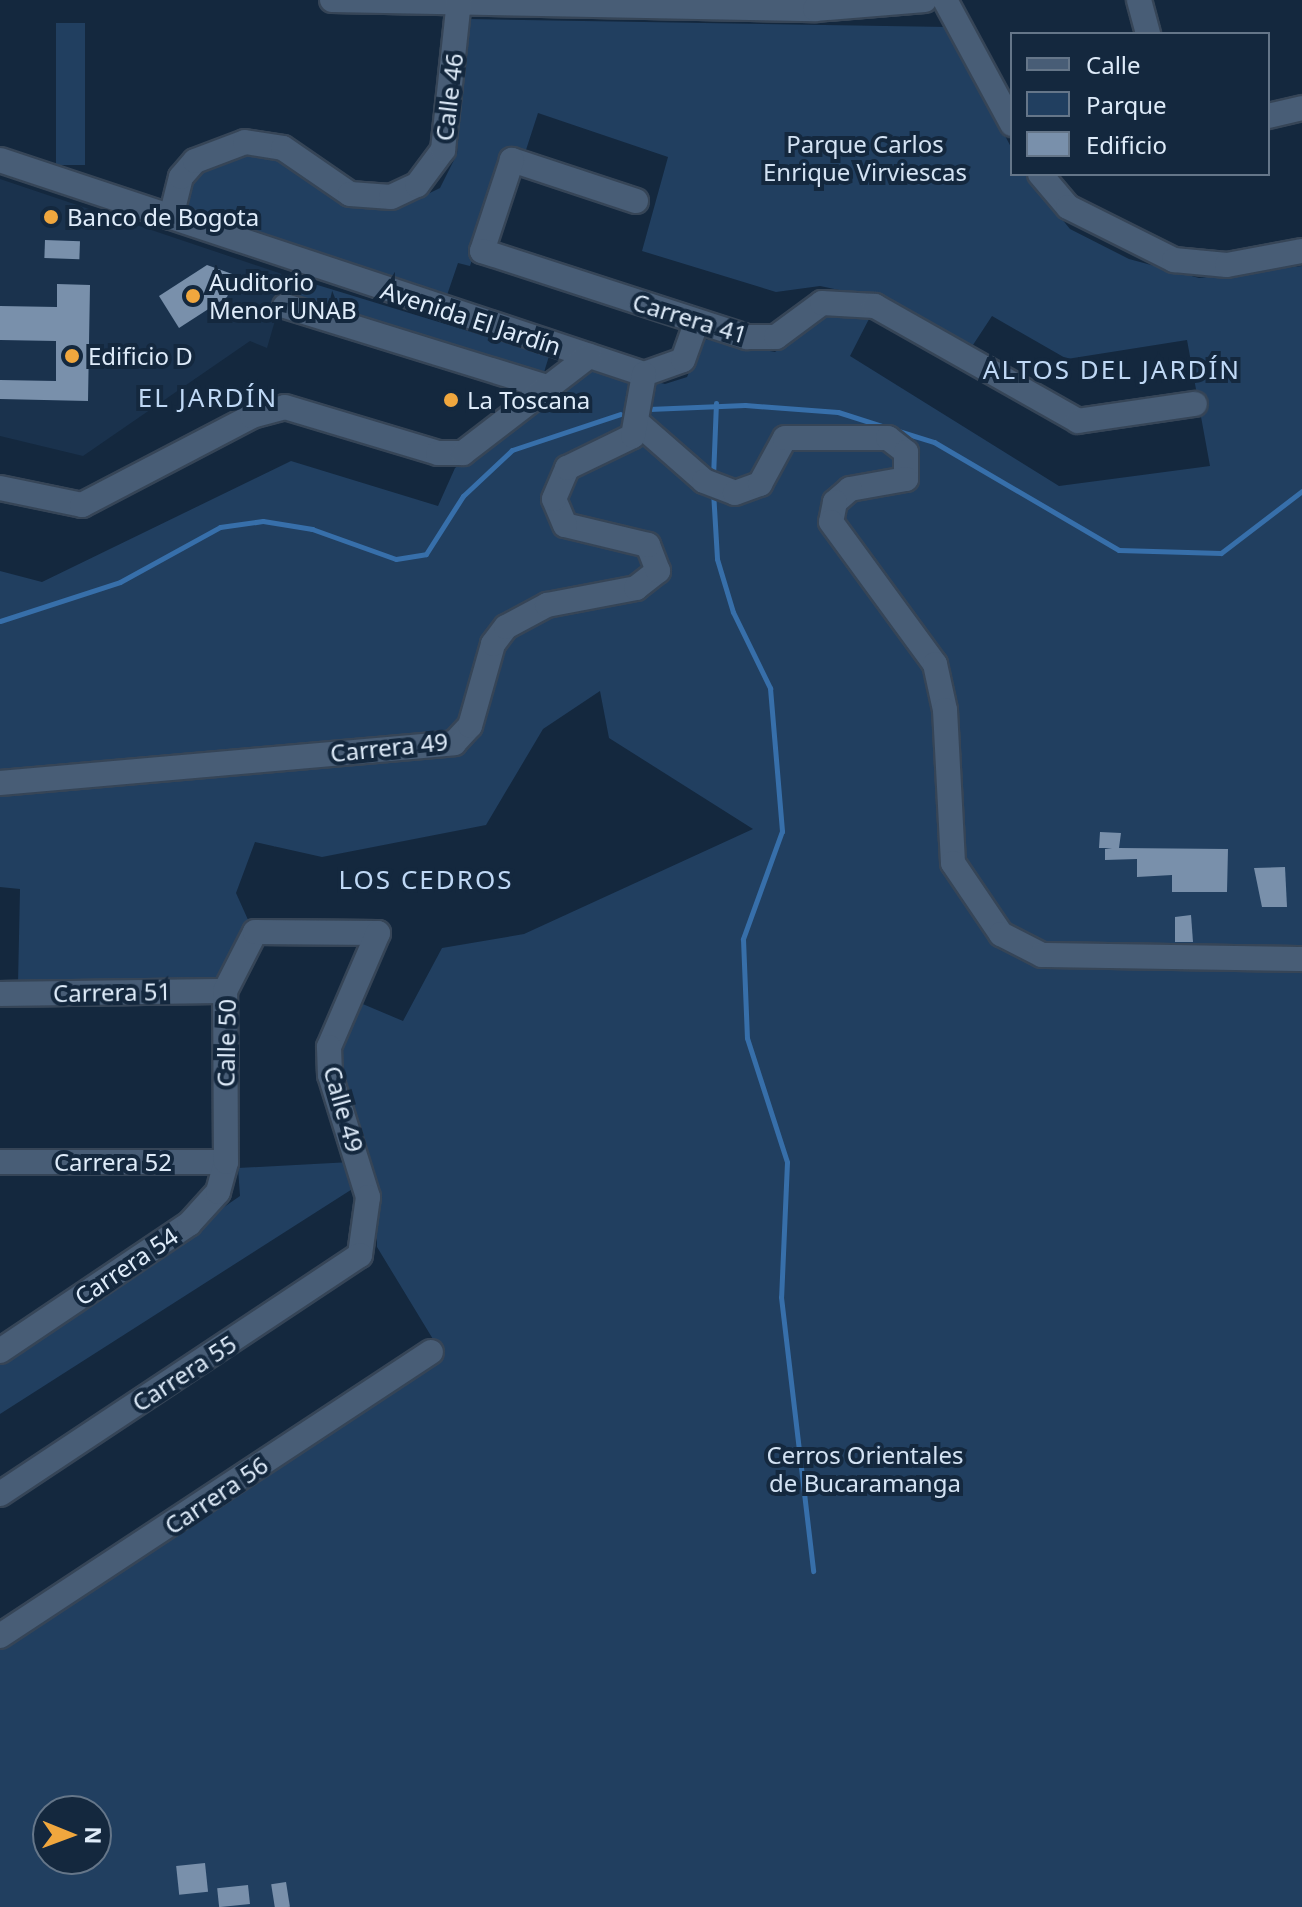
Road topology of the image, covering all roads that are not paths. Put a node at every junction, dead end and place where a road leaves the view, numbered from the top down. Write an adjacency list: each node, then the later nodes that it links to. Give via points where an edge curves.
1 (332, 0): 5 (street)
2 (925, 0): 5 (street, via 815,9)
3 (945, 0): 9 (street)
4 (1139, 0): 6 (street)
5 (459, 2): 13 (street, Calle 46, via 443,150 417,185 367,198 337,187 283,148 245,142 195,161 177,187)
6 (1147, 32)
7 (1302, 108): 8 (street)
8 (1270, 116)
9 (1010, 120)
10 (0, 160): 13 (street, Avenida El Jardín)
11 (1042, 176): 14 (street, via 1095,225 1201,266)
12 (636, 201): 16 (street, Carrera 41, via 512,160 482,251)
13 (171, 217): 17 (street, Avenida El Jardín)
14 (1302, 251)
15 (285, 306): 19 (street)
16 (697, 321): 18 (street, via 683,360); 20 (street, Carrera 41, via 747,337 776,337 811,306 855,301 875,306 1078,421)
17 (589, 356): 18 (street, Avenida El Jardín); 19 (street, Avenida El Jardín)
18 (644, 374): 21 (street)
19 (547, 387): 22 (street, Avenida El Jardín, via 451,455 297,408 273,407 91,503 56,503)
20 (1195, 404)
21 (639, 424): 23 (street, Carrera 49, via 616,450 562,473 555,508 565,525 648,545 658,571 636,588 547,605 506,627 489,655 470,726 454,743); 25 (street, via 714,486 753,491 785,438 888,438 906,452 906,479 850,489 835,502 831,522 935,664 945,710 953,863 1001,934 1042,955)
22 (0, 488)
23 (0, 783)
24 (255, 932): 26 (street, Calle 50); 30 (street, Calle 49, via 378,933 331,1033 328,1061 368,1197)
25 (1302, 959)
26 (225, 991): 27 (street, Carrera 51); 29 (street, Calle 50)
27 (0, 994)
28 (0, 1162): 29 (street, Carrera 52)
29 (226, 1162): 31 (street, Carrera 54, via 218,1192 200,1216)
30 (364, 1247): 33 (street, Carrera 55, via 354,1261)
31 (0, 1351)
32 (431, 1352): 34 (street, Carrera 56)
33 (0, 1494)
34 (0, 1636)

